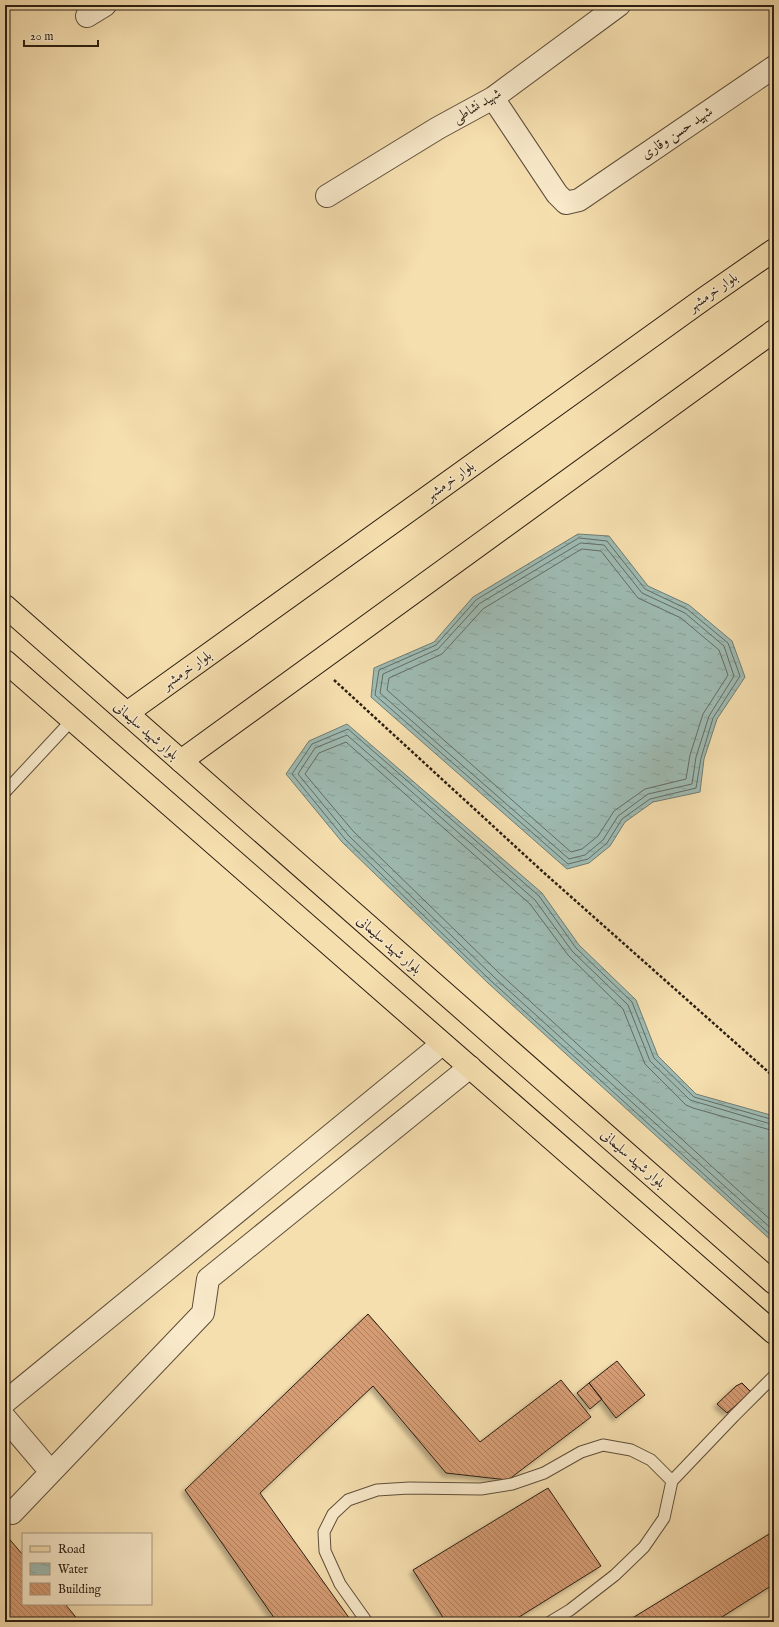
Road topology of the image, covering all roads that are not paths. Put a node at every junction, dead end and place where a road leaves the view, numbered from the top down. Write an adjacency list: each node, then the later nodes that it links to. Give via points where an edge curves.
1 (105, 5): 3 (street)
2 (620, 5): 5 (street, شهید نشاطی)
3 (87, 16)
4 (774, 67): 5 (street, شهید حسن وقاری, via 579,200 566,203 557,194)
5 (493, 98): 6 (street, شهید نشاطی)
6 (326, 196)
7 (774, 250): 11 (main road, بلوار خرمشهر)
8 (774, 331): 13 (main road)
9 (5, 606): 11 (main road, بلوار شهید سلیمانی)
10 (5, 661): 12 (main road)
11 (127, 713): 13 (main road, بلوار شهید سلیمانی)
12 (72, 720): 14 (lane); 15 (main road)
13 (181, 761): 19 (main road, بلوار شهید سلیمانی)
14 (5, 792)
15 (442, 1044): 16 (main road); 17 (street)
16 (470, 1068): 18 (street); 20 (main road)
17 (186, 1254): 18 (street); 22 (street)
18 (208, 1279): 24 (street, via 203,1313)
19 (774, 1283)
20 (774, 1333)
21 (774, 1376): 25 (lane)
22 (5, 1402)
23 (5, 1418): 24 (street)
24 (51, 1472): 26 (street)
25 (672, 1481): 27 (lane, via 651,1460 631,1450 603,1445 581,1452 544,1473 512,1484 481,1489 377,1490 348,1500 333,1514 324,1532 325,1552 340,1584); 28 (lane, via 664,1518 644,1547 615,1575)
26 (12, 1513)
27 (368, 1622)
28 (550, 1622)

